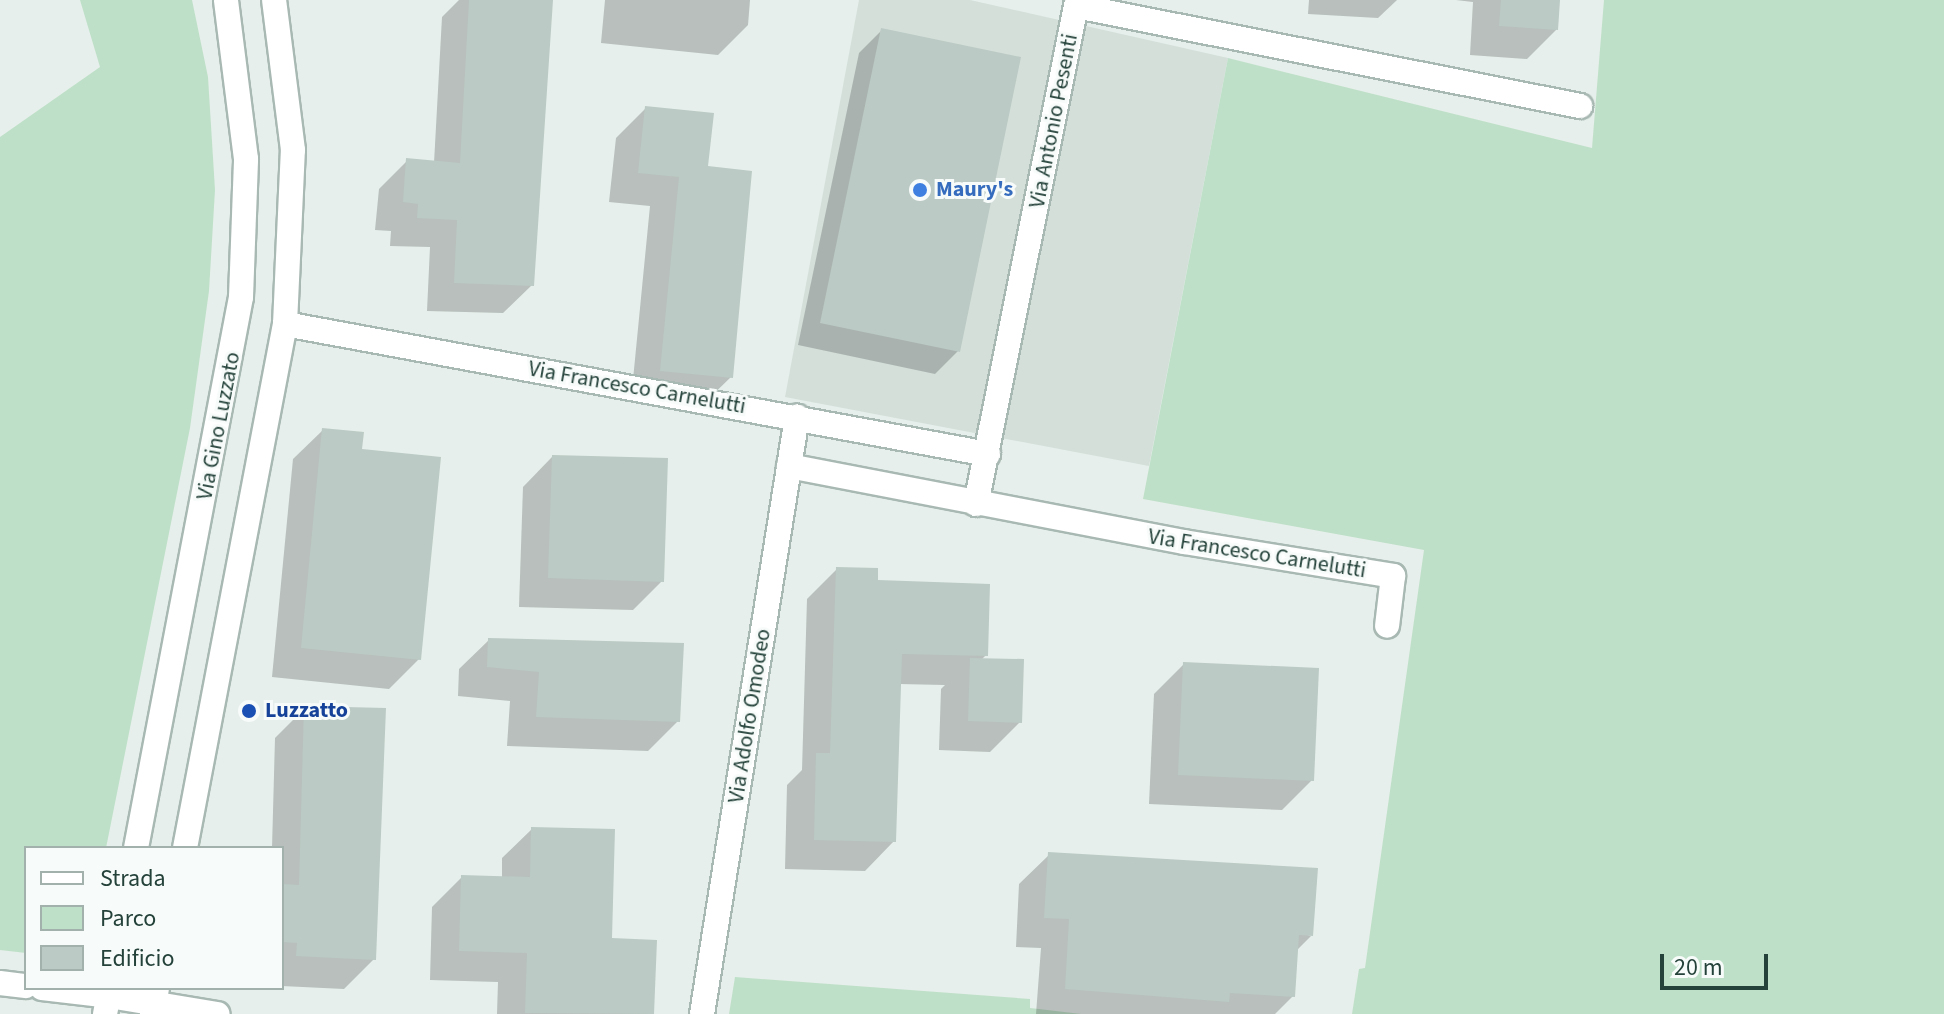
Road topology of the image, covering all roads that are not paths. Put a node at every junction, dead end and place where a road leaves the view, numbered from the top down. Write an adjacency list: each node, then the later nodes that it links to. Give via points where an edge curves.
1 (226, 0): 10 (street, Via Gino Luzzato, via 246,159 241,297)
2 (274, 0): 4 (street, Via Gino Luzzato, via 293,150)
3 (1580, 106): 6 (street, Via Antonio Pesenti, via 1076,6)
4 (285, 324): 5 (street, Via Francesco Carnelutti); 11 (street, Via Gino Luzzato)
5 (797, 417): 6 (street, Via Francesco Carnelutti); 7 (street, Via Adolfo Omodeo)
6 (988, 454): 8 (street, Via Antonio Pesenti)
7 (789, 466): 8 (street, Via Francesco Carnelutti); 18 (street, Via Adolfo Omodeo)
8 (976, 504): 9 (street, Via Francesco Carnelutti, via 1393,576)
9 (1387, 626)
10 (136, 846)
11 (185, 846)
12 (0, 983): 13 (street)
13 (24, 986)
14 (54, 990): 15 (street)
15 (108, 999): 16 (street)
16 (155, 1002): 17 (street)
17 (218, 1014)
18 (702, 1014)

